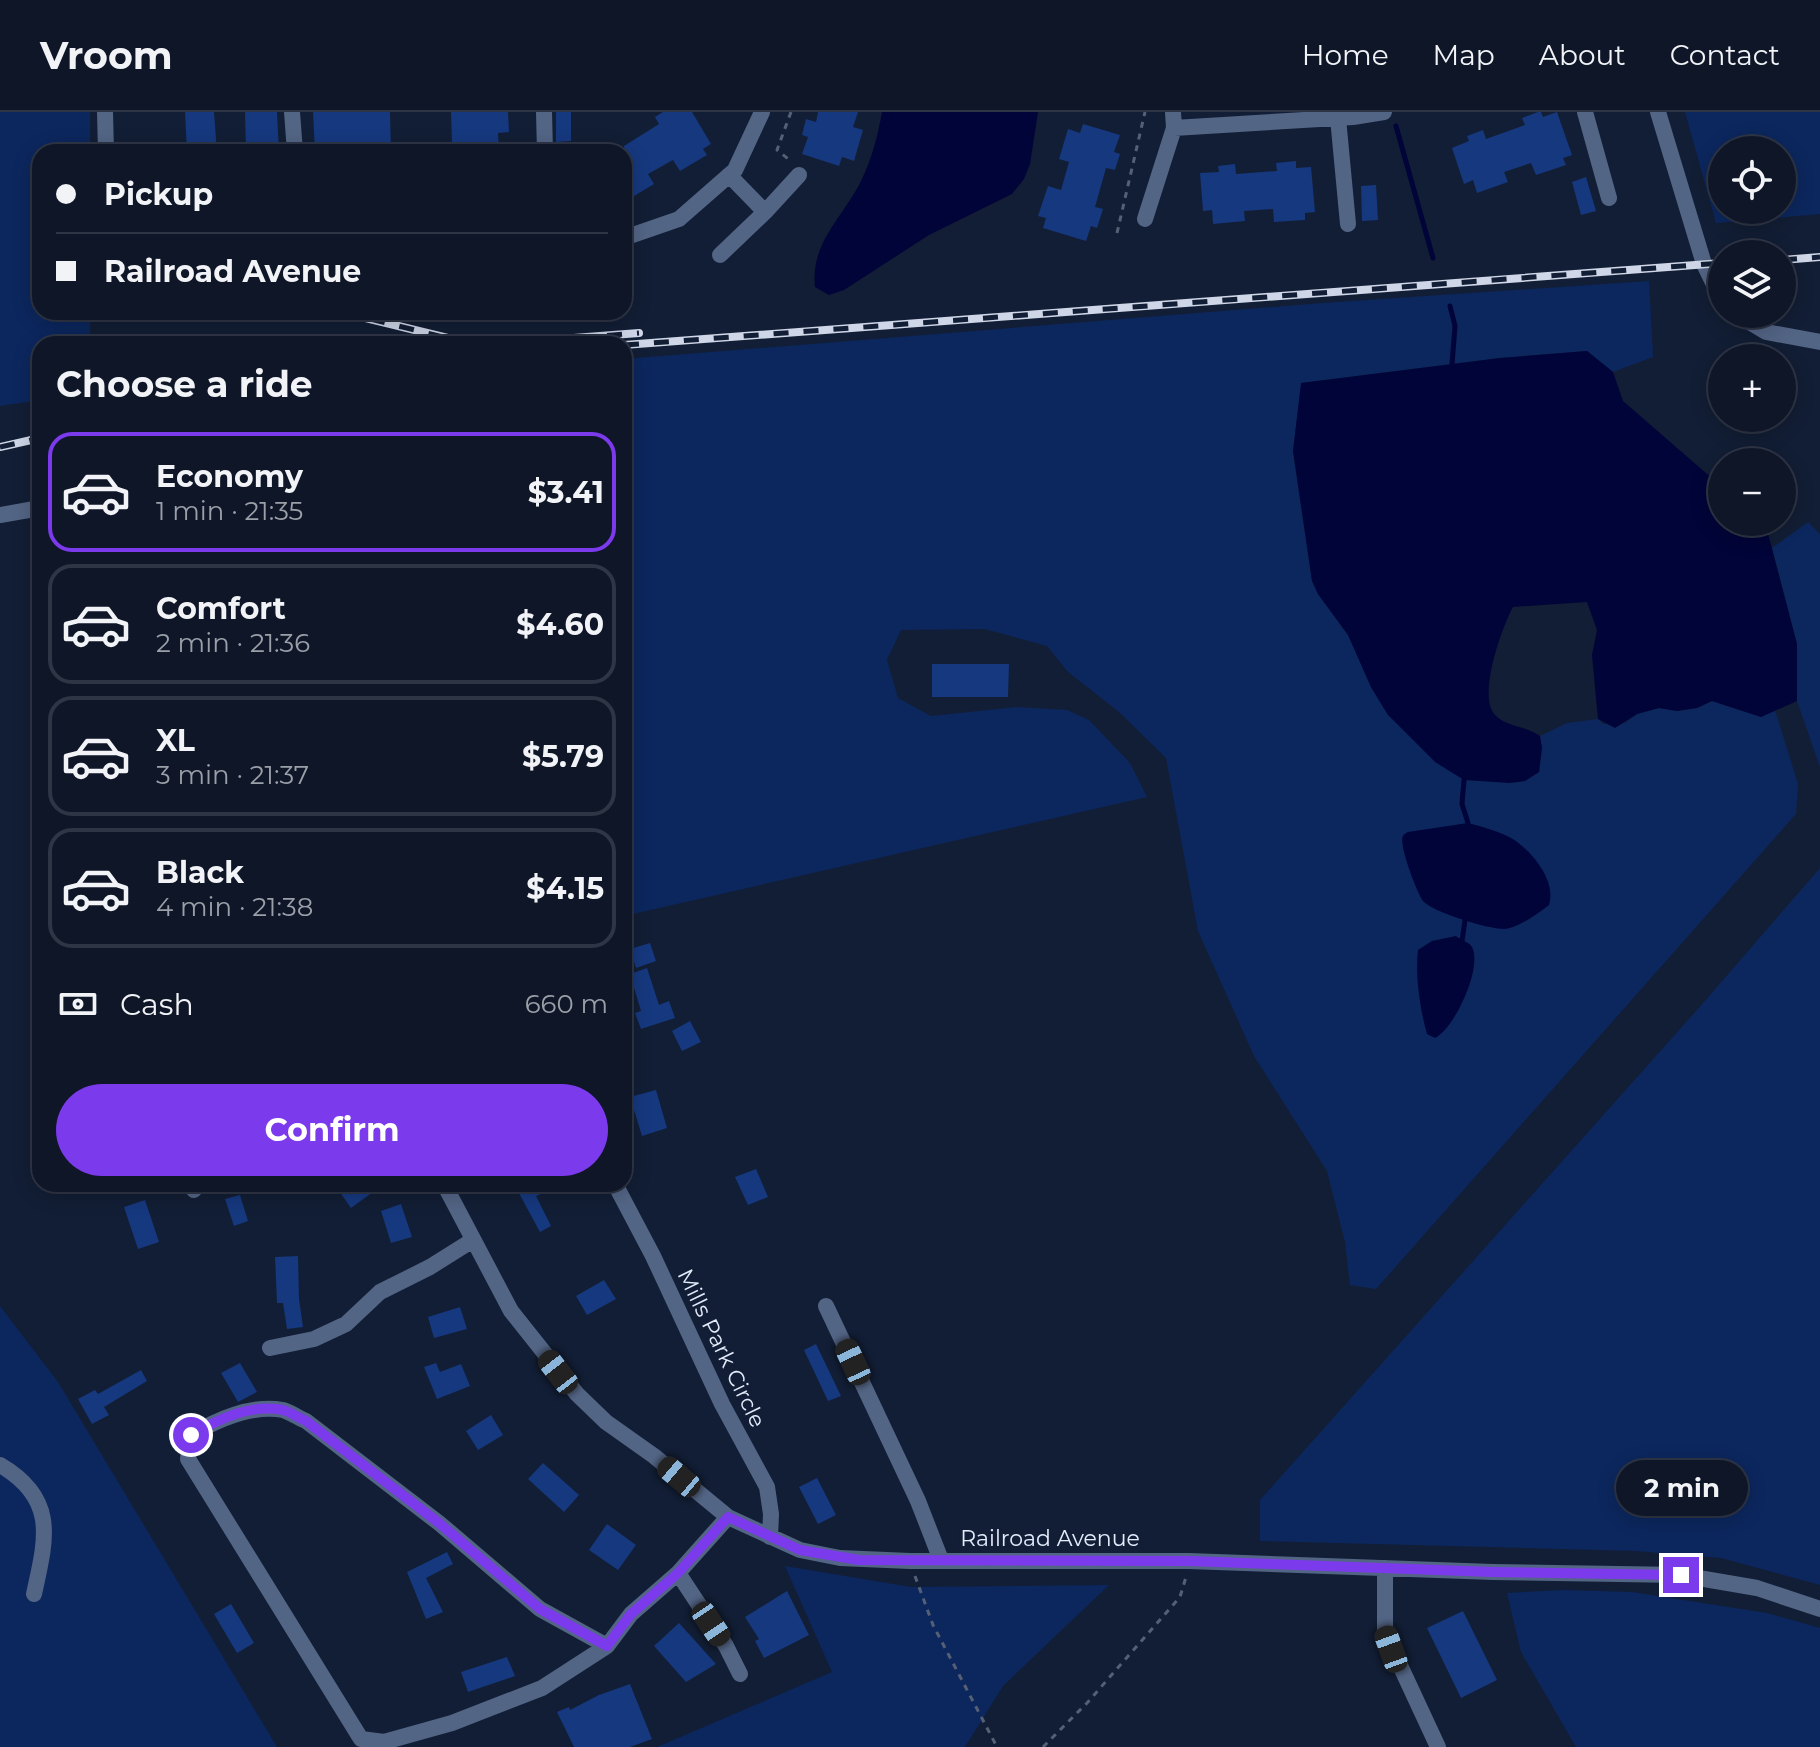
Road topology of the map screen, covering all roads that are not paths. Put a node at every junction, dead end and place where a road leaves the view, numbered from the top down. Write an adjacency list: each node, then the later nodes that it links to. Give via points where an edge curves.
1 (105, 112): 10 (street)
2 (292, 112): 11 (street)
3 (544, 112): 12 (street)
4 (762, 112): 13 (street)
5 (1384, 112): 8 (street)
6 (1585, 112): 15 (street)
7 (1658, 112): 21 (street)
8 (1338, 118): 9 (street); 18 (street)
9 (1174, 120): 17 (street)
10 (106, 144)
11 (294, 144)
12 (545, 144)
13 (729, 175): 16 (street); 19 (street, via 679,219)
14 (799, 175): 16 (street)
15 (1609, 198)
16 (765, 212): 20 (street)
17 (1145, 219)
18 (1348, 224)
19 (632, 235)
20 (720, 255)
21 (1708, 272)
22 (1759, 328): 23 (street)
23 (1820, 342)
24 (32, 509): 25 (street)
25 (0, 515)
26 (448, 1192): 28 (street, Railroad Avenue)
27 (619, 1192): 33 (street, Mills Park Circle, via 767,1487)
28 (473, 1240): 30 (street, via 380,1292 346,1324 314,1339); 32 (street, Railroad Avenue, via 511,1311 577,1394)
29 (826, 1306): 34 (street)
30 (270, 1348)
31 (0, 1465): 37 (street, via 26,1486 45,1520)
32 (728, 1517): 33 (street, Railroad Avenue); 36 (street)
33 (770, 1537): 34 (street, Railroad Avenue, via 840,1558)
34 (941, 1560): 35 (street, Railroad Avenue)
35 (1385, 1568): 38 (street, Railroad Avenue, via 1681,1575 1757,1588); 41 (street, via 1385,1633)
36 (678, 1573): 39 (street, via 631,1614); 40 (street)
37 (34, 1594)
38 (1820, 1609)
39 (607, 1646): 39 (street, via 542,1688 452,1723 384,1742 361,1739 188,1459 191,1435 219,1419 256,1410 283,1410 306,1421 540,1609)
40 (740, 1674)
41 (1438, 1747)

